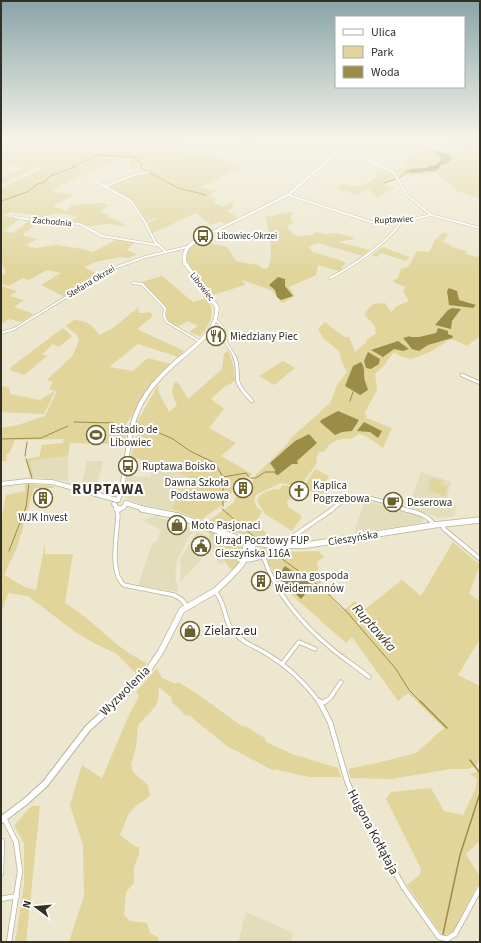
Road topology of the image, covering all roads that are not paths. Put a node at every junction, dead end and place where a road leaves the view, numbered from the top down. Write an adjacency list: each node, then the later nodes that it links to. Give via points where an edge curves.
1 (99, 184): 5 (street)
2 (111, 184): 5 (street)
3 (300, 184): 6 (street)
4 (400, 184): 7 (street, via 410,198)
5 (104, 187): 11 (street, via 131,201)
6 (288, 195): 9 (street, Ruptawiec, via 366,221); 12 (street)
7 (431, 215): 9 (street, Ruptawiec); 10 (street)
8 (15, 217): 11 (street, Zachodnia, via 80,224 102,236)
9 (401, 222): 14 (street, via 353,267)
10 (480, 228)
11 (157, 245): 13 (street)
12 (187, 247): 13 (street, Stefana Okrzei); 16 (street, Libowiec, via 183,255 185,263 217,307)
13 (166, 252): 17 (street, Stefana Okrzei, via 108,270 18,326)
14 (330, 278)
15 (133, 283): 18 (street, via 142,284 165,308 164,316 167,322)
16 (217, 322): 18 (street); 21 (street, via 223,328 227,344 237,361 240,387)
17 (1, 333)
18 (199, 341): 23 (street, via 156,380 136,416 130,435)
19 (462, 376): 20 (street)
20 (480, 383)
21 (252, 400)
22 (1, 484): 23 (street, via 27,480 51,482)
23 (120, 504): 27 (street, Cieszyńska, via 178,516); 33 (street, via 115,569 119,581 124,585 174,595)
24 (480, 520): 25 (street, Cieszyńska)
25 (442, 524): 26 (street, Cieszyńska); 30 (street, via 444,529)
26 (434, 525): 29 (street, Cieszyńska); 29 (street, via 425,516 366,497 354,496 296,533 287,540)
27 (247, 541): 28 (street, Cieszyńska); 31 (street)
28 (254, 543): 29 (street, Cieszyńska); 31 (street, Wyzwolenia)
29 (285, 547)
30 (480, 559)
31 (244, 560): 32 (street, Wyzwolenia); 36 (street, via 263,557 271,576 296,612 327,645)
32 (215, 591): 33 (street, Wyzwolenia); 35 (street, Hugona Kołłątaja, via 225,603 229,624 234,632)
33 (187, 606): 39 (street, Wyzwolenia, via 180,612 161,651 145,675 92,724 45,784)
34 (315, 649): 35 (street, via 299,642)
35 (282, 664): 38 (street, Hugona Kołłątaja)
36 (369, 677)
37 (340, 682): 38 (street, via 330,698)
38 (320, 704): 42 (street, Hugona Kołłątaja, via 330,723 355,800 406,891 439,937 449,939 455,934)
39 (3, 819): 43 (street, via 16,842 20,860)
40 (2, 841): 41 (street)
41 (1, 873)
42 (480, 888)
43 (17, 896): 44 (street); 45 (street)
44 (1, 899)
45 (9, 942)

